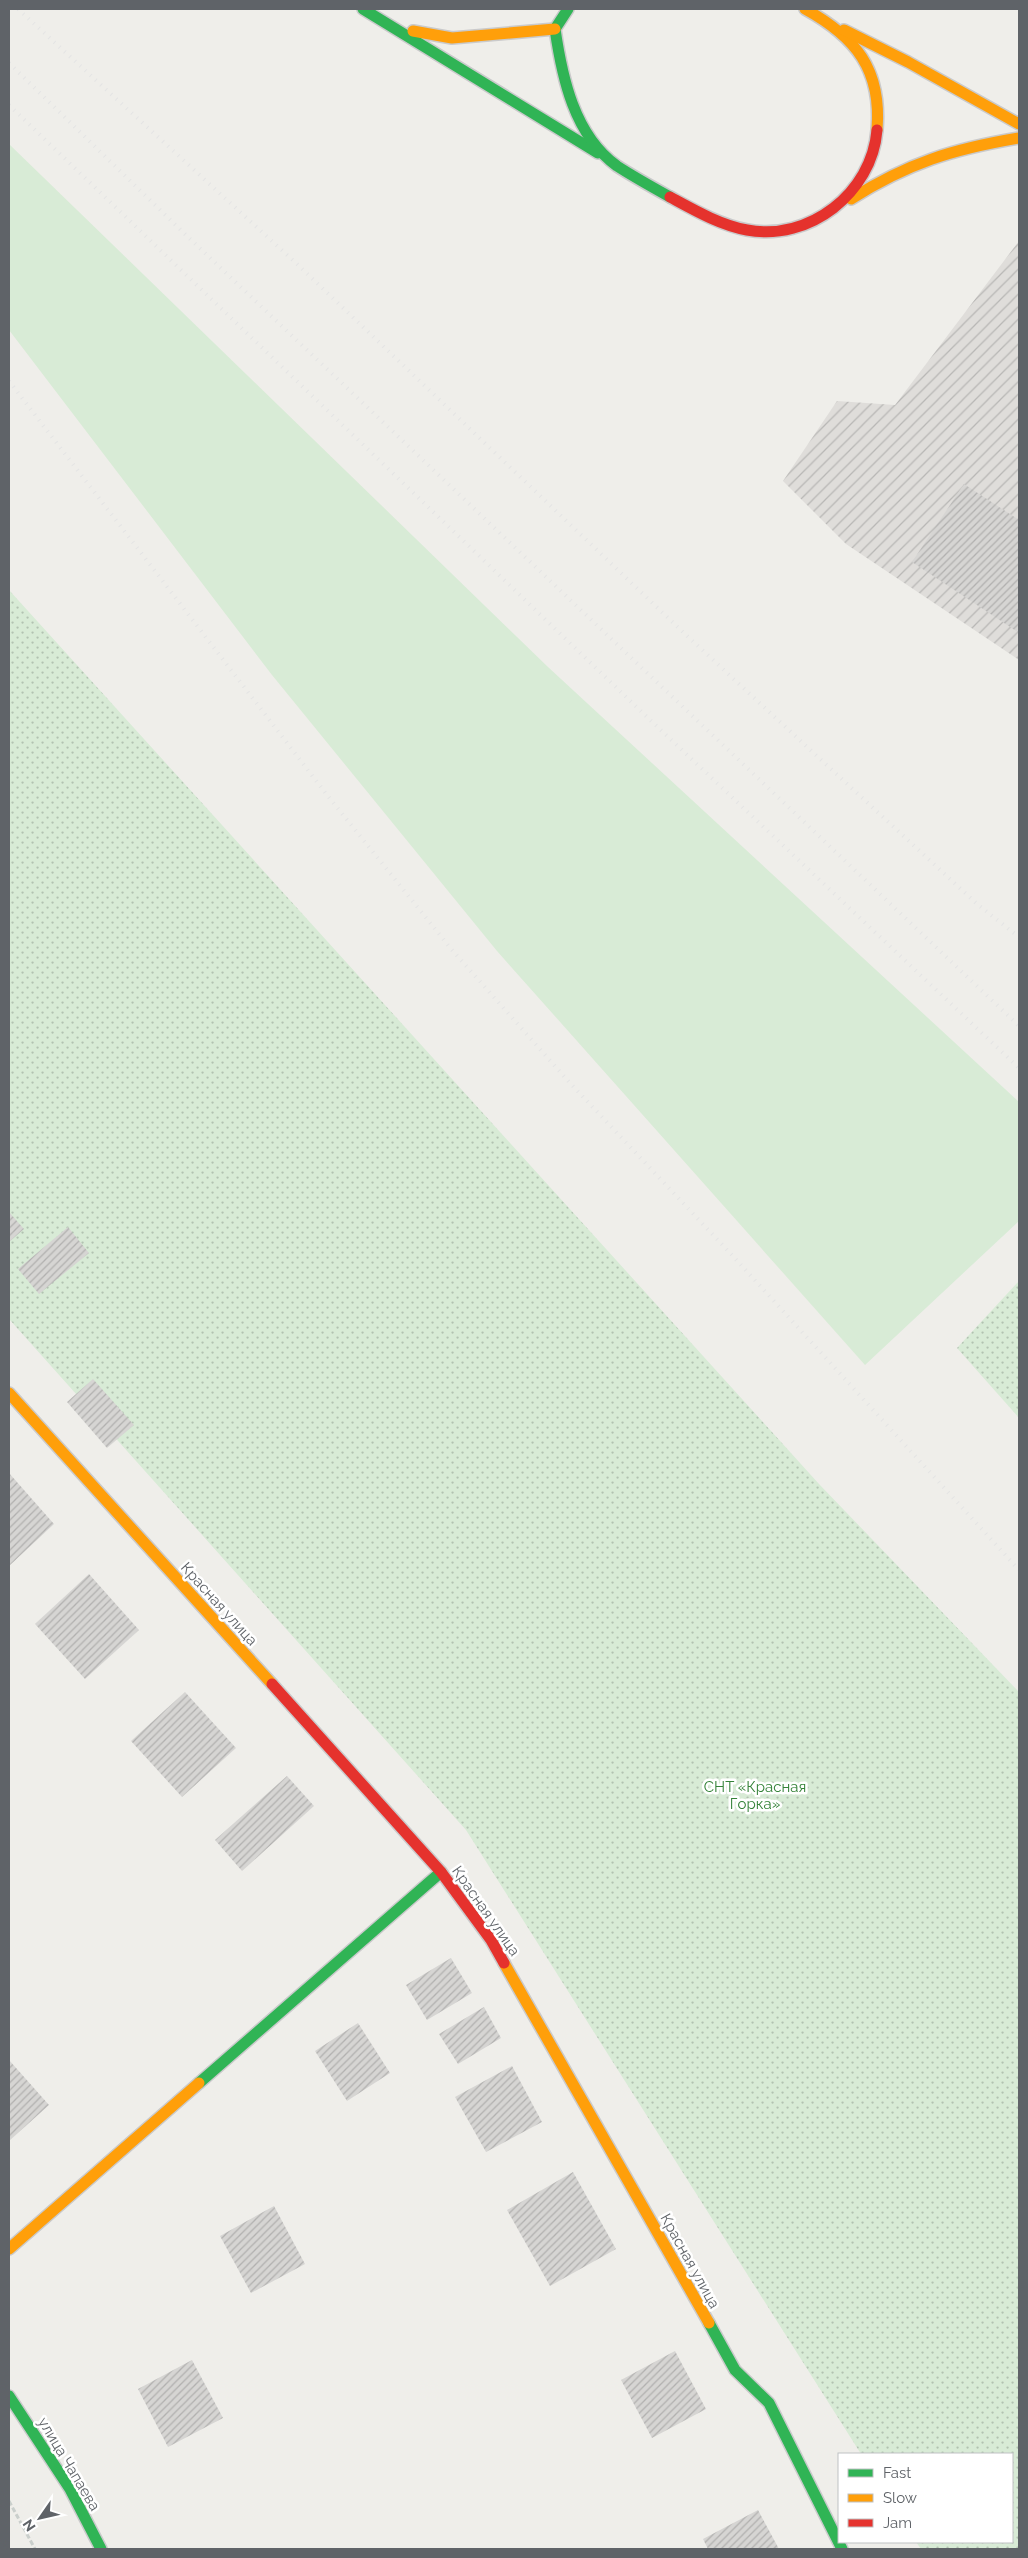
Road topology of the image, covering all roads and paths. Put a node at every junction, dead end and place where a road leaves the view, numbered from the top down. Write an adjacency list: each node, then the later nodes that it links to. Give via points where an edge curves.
1 (363, 9): 5 (street)
2 (568, 9): 6 (street)
3 (805, 9): 4 (street)
4 (833, 25): 7 (street, via 908,62); 10 (street, via 858,50 873,78 878,99 879,129 873,157 858,185)
5 (399, 29): 6 (street, via 452,38); 9 (street)
6 (555, 30): 9 (street, via 565,84 590,136)
7 (1019, 124)
8 (1019, 138): 10 (street, via 938,156 891,174)
9 (616, 165): 10 (street, via 715,221 741,229 768,232 800,227)
10 (833, 210)
11 (9, 1393): 12 (street, Красная улица)
12 (441, 1872): 13 (street); 16 (street, Красная улица, via 492,1940 735,2370 769,2403)
13 (9, 2249)
14 (9, 2396): 18 (street, улица Чапаева, via 70,2490)
15 (9, 2501): 17 (path)
16 (838, 2541)
17 (35, 2549)
18 (101, 2549)

